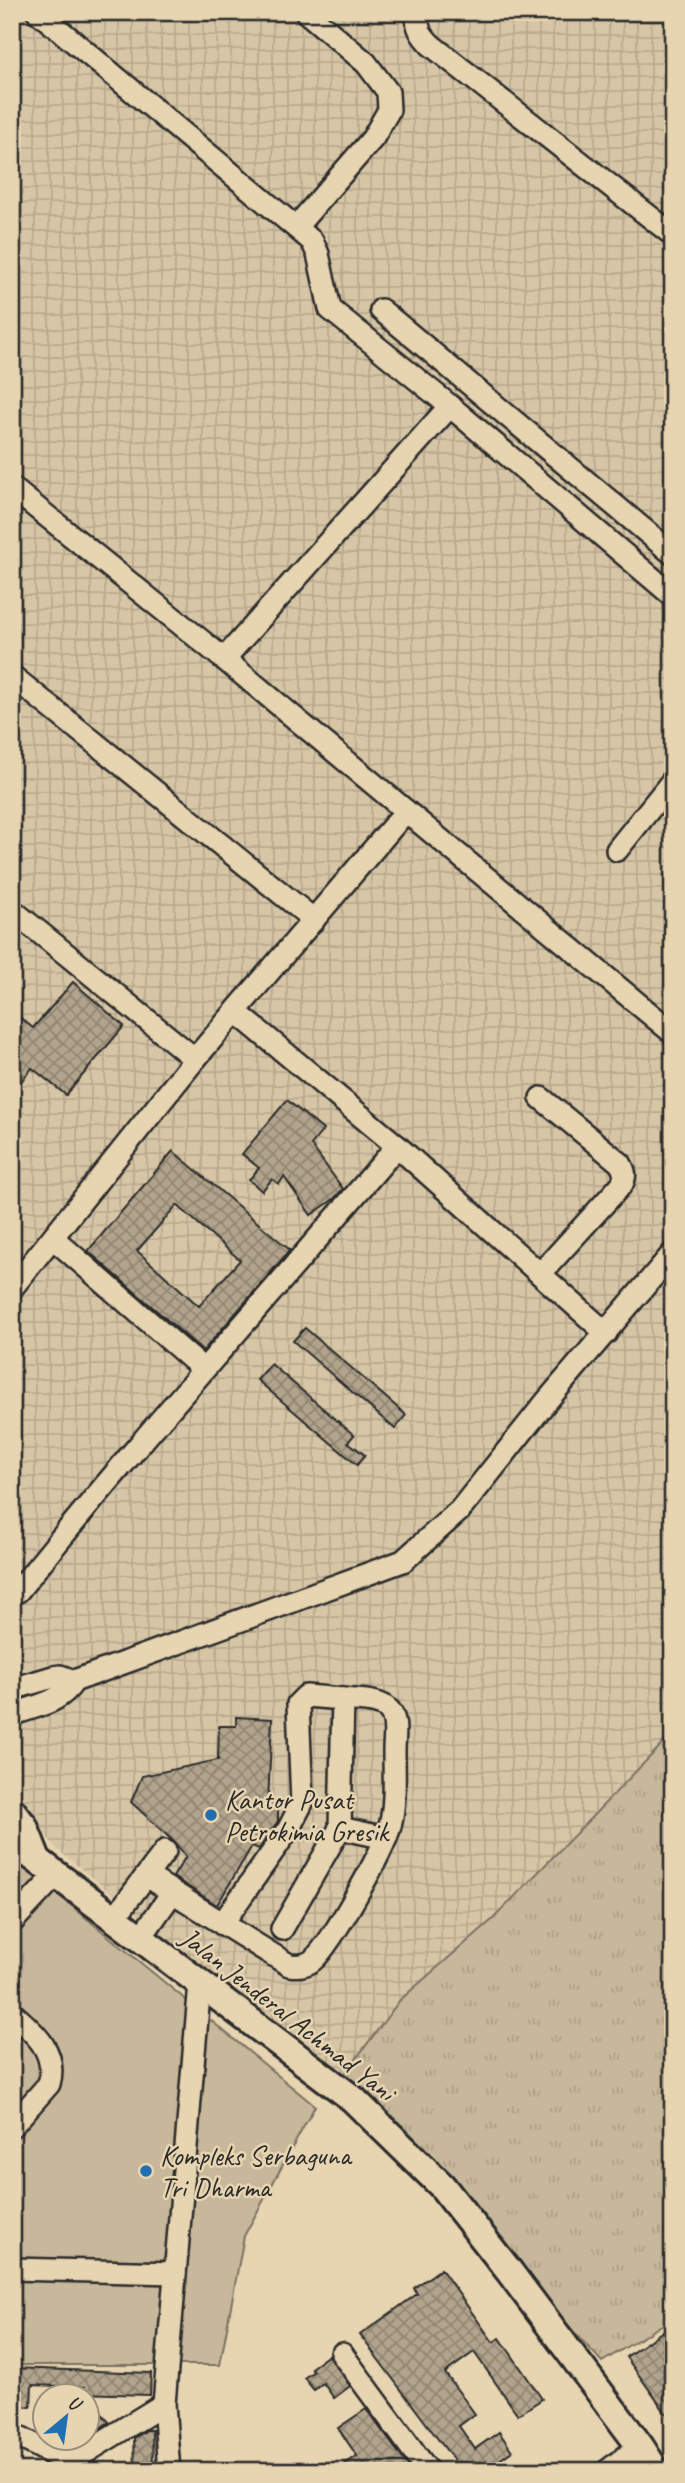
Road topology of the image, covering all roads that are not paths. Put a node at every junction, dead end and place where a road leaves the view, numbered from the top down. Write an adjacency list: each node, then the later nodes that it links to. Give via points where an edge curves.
1 (38, 12): 4 (street)
2 (306, 12): 4 (street, via 366,63 388,92 389,110 373,138)
3 (417, 12): 5 (street, via 419,30 431,45)
4 (296, 227): 7 (street, via 312,241 318,254 330,309)
5 (673, 235)
6 (382, 310): 9 (street)
7 (450, 406): 10 (street); 11 (street)
8 (12, 488): 11 (street)
9 (673, 554)
10 (673, 596)
11 (224, 659): 14 (street)
12 (12, 676): 17 (street)
13 (673, 780): 15 (street)
14 (406, 811): 17 (street); 19 (street)
15 (617, 850)
16 (12, 910): 20 (street)
17 (314, 920): 18 (street)
18 (236, 1012): 20 (street); 22 (street)
19 (673, 1033)
20 (195, 1059): 23 (street)
21 (541, 1098): 25 (street, via 620,1163 625,1178)
22 (397, 1146): 25 (street); 28 (street)
23 (53, 1238): 26 (street); 28 (street)
24 (673, 1253): 27 (street)
25 (540, 1274): 27 (street)
26 (12, 1288)
27 (606, 1332): 30 (street, via 460,1510 403,1561)
28 (203, 1369): 29 (street)
29 (14, 1590)
30 (74, 1681): 31 (street, via 60,1676); 33 (street, via 58,1699)
31 (12, 1689)
32 (343, 1699): 35 (street); 36 (street, via 385,1706 394,1719 394,1793); 44 (street, via 306,1696 298,1704 302,1802 288,1830)
33 (12, 1715)
34 (12, 1811): 39 (main road)
35 (340, 1828): 36 (street); 45 (street)
36 (386, 1838): 44 (street, via 312,1961 289,1965)
37 (12, 1841): 39 (main road, Jalan Jenderal Achmad Yani)
38 (165, 1851): 40 (street)
39 (47, 1868): 42 (main road, Jalan Jenderal Achmad Yani); 43 (street)
40 (147, 1876): 41 (street); 42 (street)
41 (172, 1893): 44 (street); 46 (street)
42 (115, 1917): 46 (main road, Jalan Jenderal Achmad Yani)
43 (12, 1922)
44 (222, 1924)
45 (282, 1929)
46 (141, 1937): 47 (main road, Jalan Jenderal Achmad Yani)
47 (200, 1983): 51 (street); 55 (main road, Jalan Jenderal Achmad Yani, via 353,2099 442,2186)
48 (12, 2013): 49 (street, via 44,2043 51,2078)
49 (12, 2126)
50 (12, 2269): 51 (street)
51 (175, 2273): 53 (street)
52 (342, 2354): 58 (street)
53 (164, 2404): 56 (street, via 78,2457); 57 (street)
54 (14, 2436): 56 (street)
55 (640, 2446): 59 (street); 60 (main road, Jalan Jenderal Achmad Yani)
56 (58, 2464)
57 (169, 2471)
58 (428, 2471)
59 (607, 2471)
60 (656, 2471)

